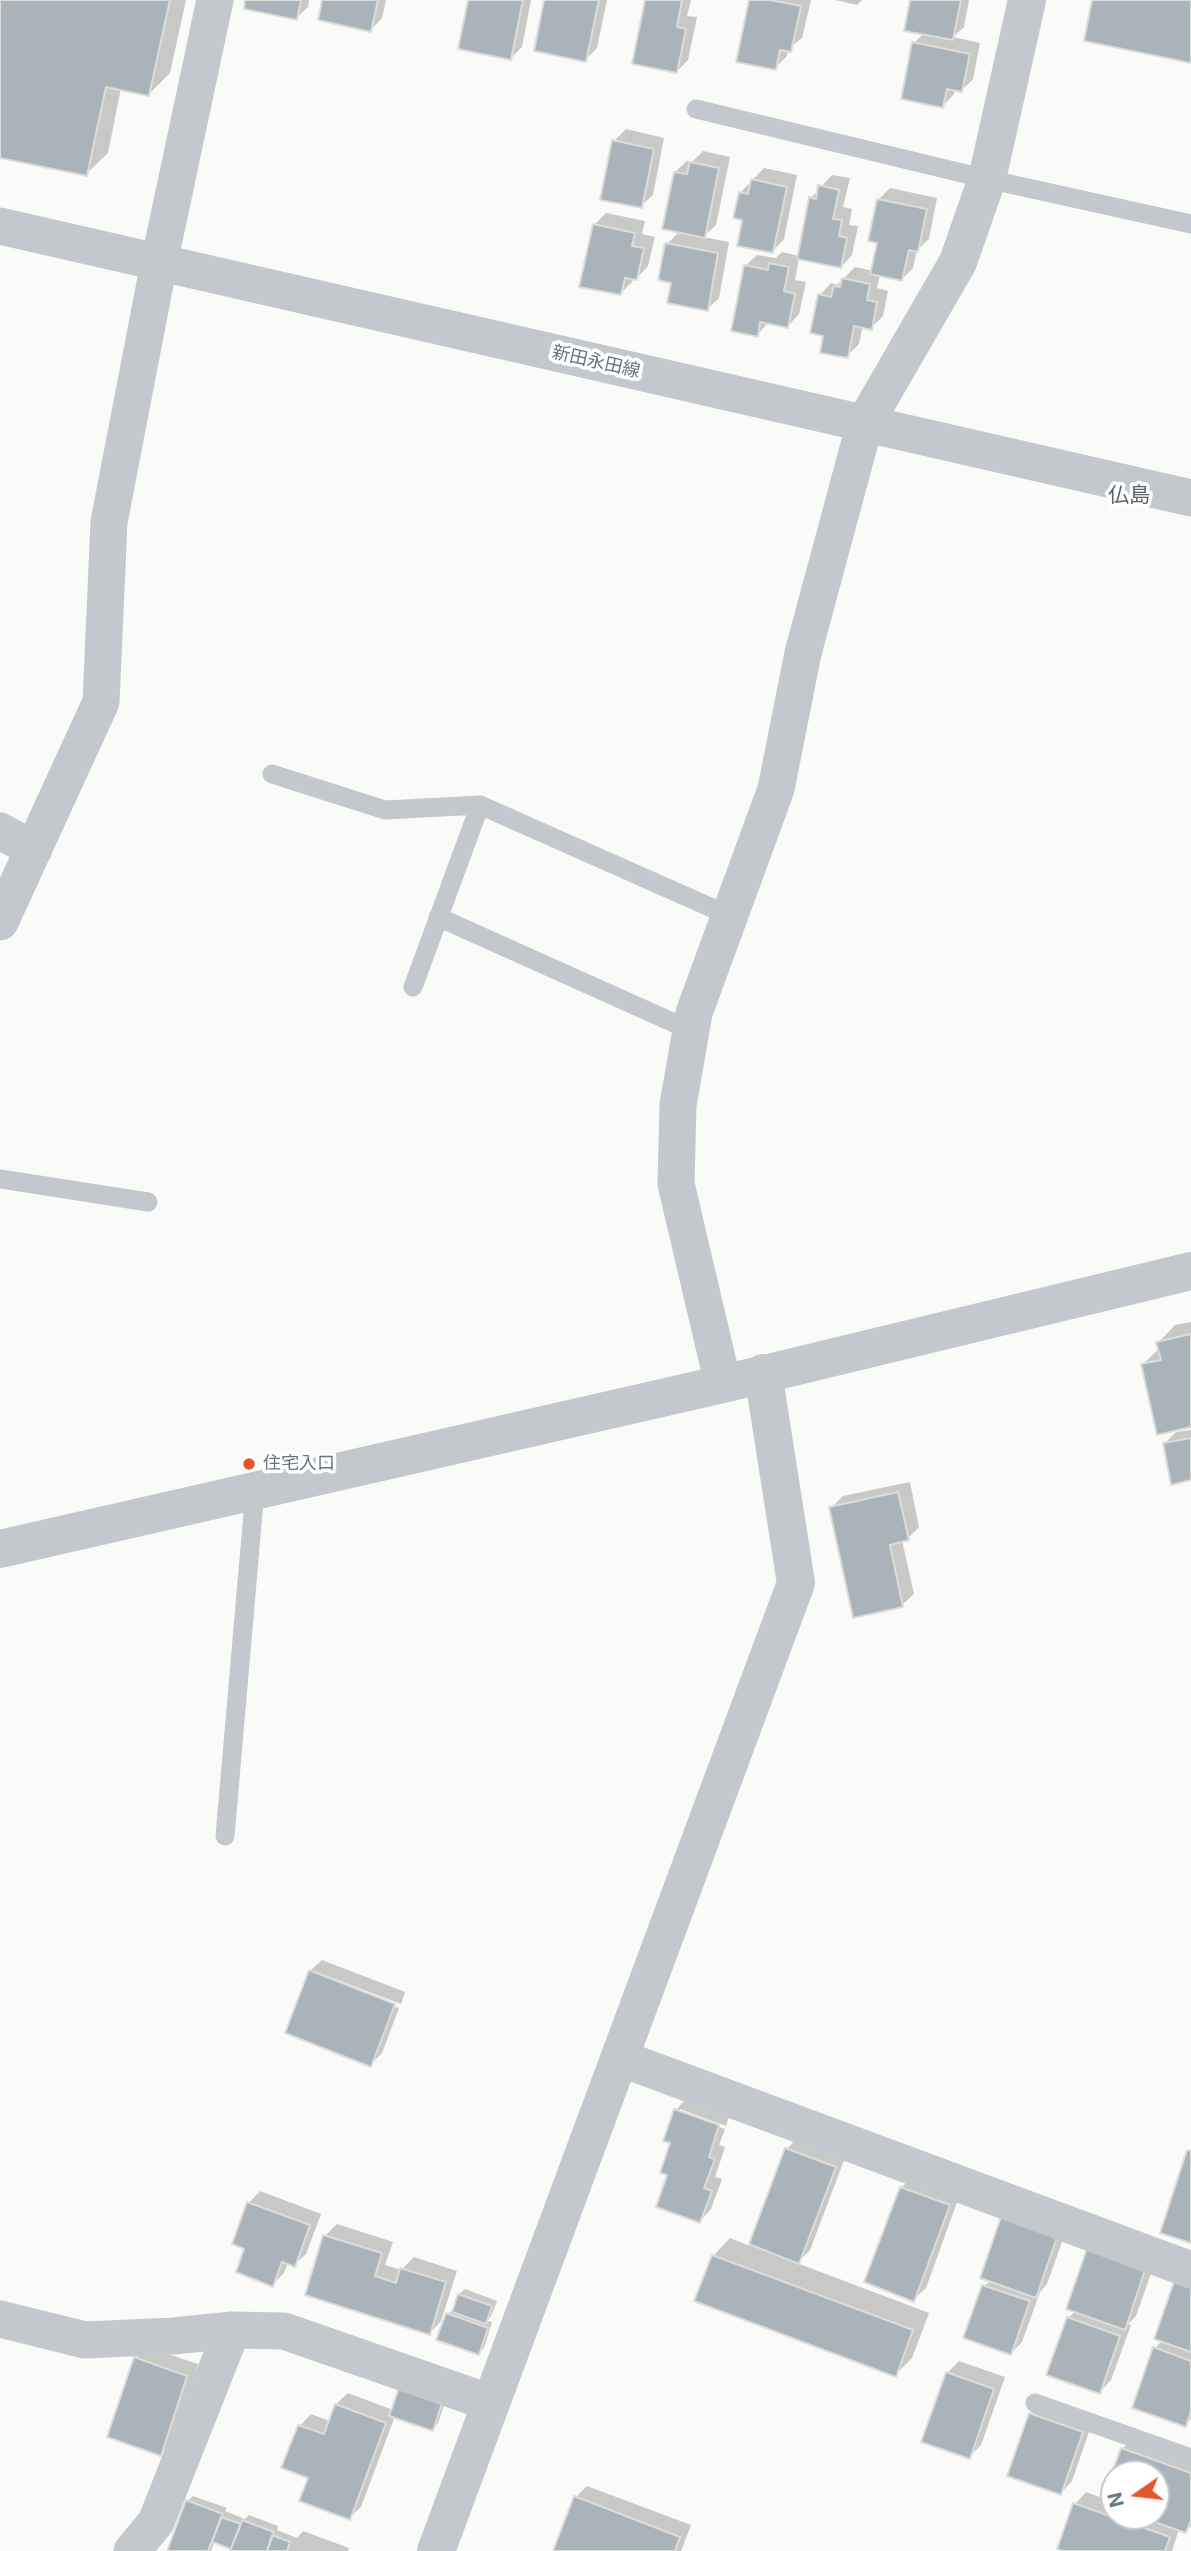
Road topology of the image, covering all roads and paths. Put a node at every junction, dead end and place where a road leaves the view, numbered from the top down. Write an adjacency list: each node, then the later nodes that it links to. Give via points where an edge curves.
1 (215, 0): 7 (street)
2 (1027, 0): 4 (street)
3 (696, 108): 4 (lane)
4 (987, 179): 5 (lane); 8 (street, via 958,262)
5 (1191, 224)
6 (0, 226): 7 (street, 新田永田線)
7 (159, 263): 8 (street, 新田永田線); 13 (street, via 109,522 101,702)
8 (865, 423): 9 (street, 新田永田線); 15 (street, via 803,653 776,789)
9 (1191, 498)
10 (272, 774): 11 (lane, via 385,810)
11 (480, 805): 14 (lane); 15 (lane)
12 (0, 831): 13 (street)
13 (34, 849): 16 (street)
14 (439, 916): 17 (lane); 18 (lane)
15 (730, 916): 18 (street, via 694,1013)
16 (0, 922)
17 (413, 987)
18 (692, 1031): 23 (street, via 678,1105 676,1184)
19 (0, 1179): 20 (lane)
20 (148, 1202)
21 (1191, 1271): 22 (street)
22 (763, 1373): 23 (street); 27 (street, via 796,1583)
23 (723, 1384): 24 (street)
24 (256, 1490): 25 (street); 26 (lane)
25 (0, 1549)
26 (225, 1836)
27 (620, 2058): 28 (street); 31 (street)
28 (1191, 2270)
29 (0, 2319): 30 (street, via 85,2340)
30 (233, 2330): 31 (street, via 284,2331); 34 (street, via 156,2522)
31 (491, 2403): 35 (street)
32 (1035, 2403): 33 (lane)
33 (1191, 2458)
34 (132, 2551)
35 (436, 2551)

